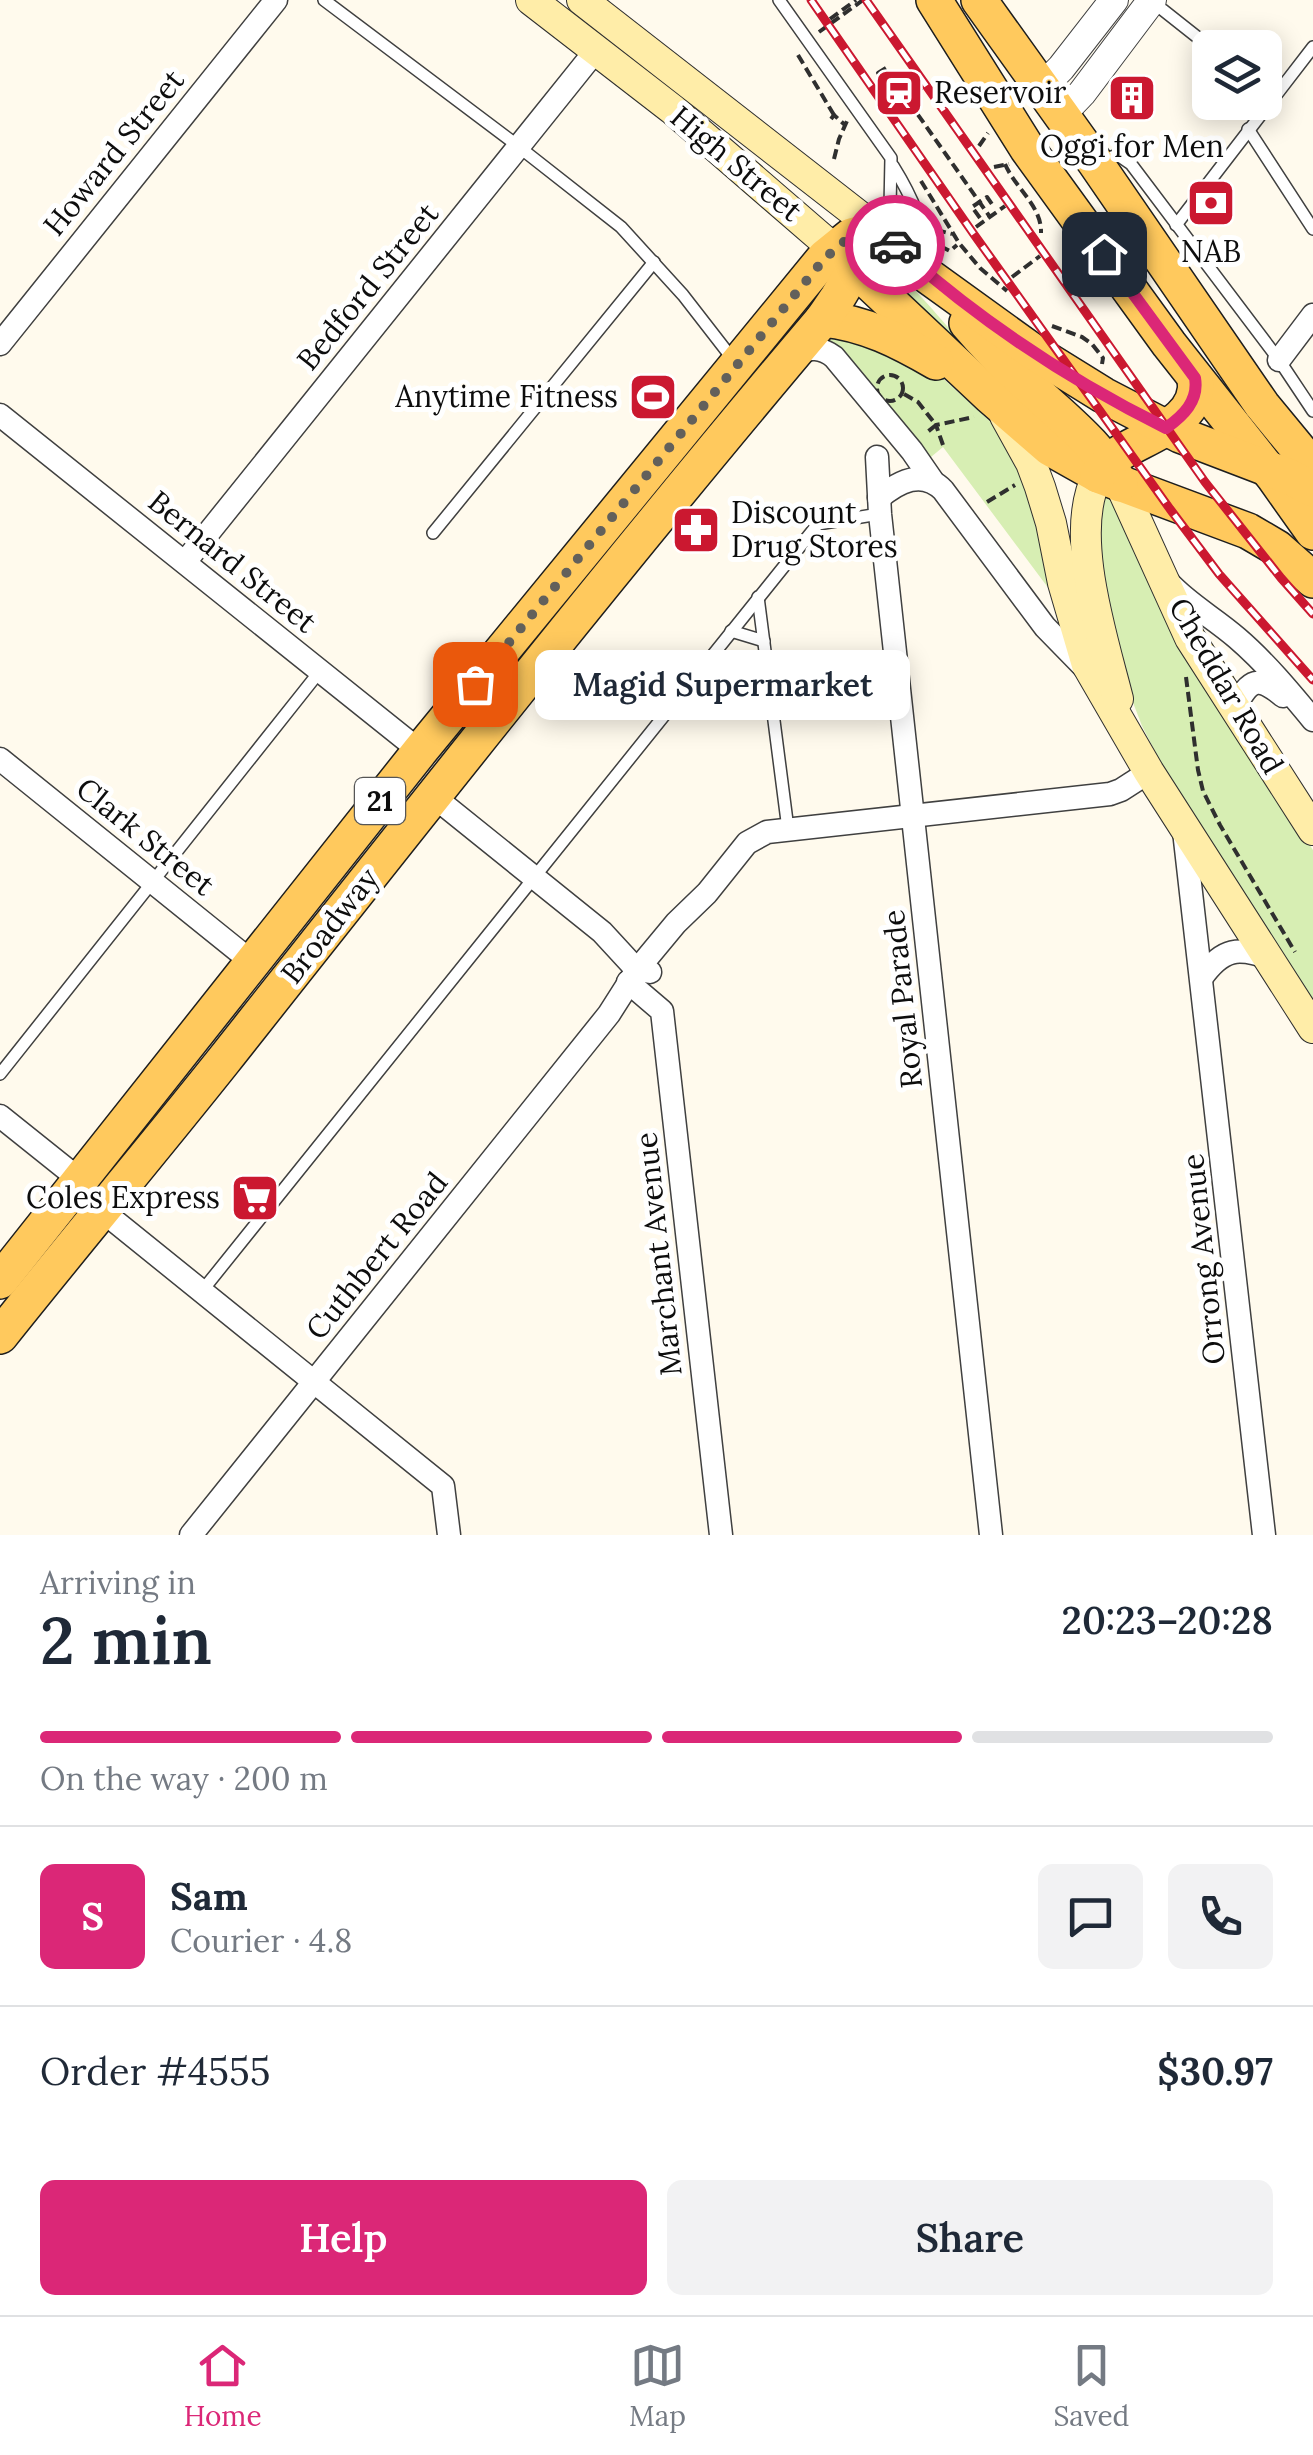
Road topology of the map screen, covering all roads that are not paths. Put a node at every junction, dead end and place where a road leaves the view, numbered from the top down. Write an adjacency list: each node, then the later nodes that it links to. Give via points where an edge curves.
1 (276, 0): 29 (street, Howard Street)
2 (324, 0): 18 (lane)
3 (582, 0): 23 (main road, High Street)
4 (779, 0): 19 (lane)
5 (934, 0): 17 (main road)
6 (980, 0): 14 (main road)
7 (1114, 0): 14 (street, via 1060,68)
8 (534, 1): 12 (main road, High Street)
9 (1158, 5): 10 (lane); 14 (street, via 1082,93)
10 (1192, 33)
11 (1313, 46): 13 (lane)
12 (597, 50): 18 (street, Bedford Street); 24 (main road, High Street)
13 (1282, 81)
14 (1052, 101): 17 (main road); 20 (main road)
15 (1254, 120): 16 (lane)
16 (1248, 129): 21 (lane); 22 (lane)
17 (1008, 143): 30 (main road)
18 (519, 147): 25 (lane, via 621,227); 52 (street, Bedford Street)
19 (891, 162): 23 (lane, via 890,206); 26 (lane, via 920,218)
20 (1095, 162): 21 (lane, via 1122,156); 30 (main road, via 1084,175 1086,187 1143,272); 37 (main road)
21 (1176, 225): 32 (lane)
22 (1313, 229)
23 (877, 230): 24 (main road, Broadway / 21, via 851,236); 26 (main road, High Street)
24 (844, 259): 28 (main road, Broadway / 21); 33 (main road, Broadway / 21); 35 (main road, High Street)
25 (654, 262): 33 (lane); 51 (lane)
26 (928, 276): 40 (main road, High Street, via 1047,360); 45 (main road, High Street, via 986,344 1076,428)
27 (1313, 315): 32 (street)
28 (823, 319): 31 (main road, Broadway / 21); 35 (main road, via 886,336)
29 (0, 344)
30 (1170, 344): 34 (main road)
31 (792, 356): 41 (main road, Broadway / 21); 46 (street, via 816,348 834,357)
32 (1279, 360): 36 (lane)
33 (737, 364): 39 (main road, Broadway / 21)
34 (1195, 378): 40 (main road, via 1191,404); 44 (main road)
35 (983, 402): 45 (main road, High Street, via 1050,448); 59 (main road, via 1012,427 1037,478)
36 (1313, 411)
37 (1267, 412): 43 (main road); 44 (main road, via 1276,451)
38 (2, 416): 52 (street, Bernard Street)
39 (686, 428): 41 (main road); 63 (main road, Broadway / 21)
40 (1166, 428): 44 (main road, High Street); 45 (main road, via 1119,454)
41 (714, 450): 65 (main road, Broadway / 21)
42 (877, 457): 48 (street, Royal Parade)
43 (1313, 467)
44 (1272, 473): 47 (main road, High Street); 49 (main road, via 1264,496 1245,509); 50 (main road)
45 (1109, 474): 49 (main road, High Street); 53 (main road, Cheddar Road); 61 (main road, via 1086,508 1087,552)
46 (932, 480): 48 (street, via 904,480); 59 (street, via 1044,627)
47 (1313, 489)
48 (879, 506): 55 (lane, via 818,524); 66 (street, Royal Parade)
49 (1200, 513): 53 (main road, via 1162,526 1153,542); 54 (main road, High Street, via 1261,538)
50 (1313, 532)
51 (432, 533)
52 (185, 562): 58 (street, Bernard Street)
53 (1157, 565): 60 (main road, Cheddar Road, via 1190,638); 60 (street, via 1182,597 1259,658 1313,720 1263,681 1246,689)
54 (1313, 580)
55 (758, 597): 56 (lane); 57 (lane)
56 (731, 631): 57 (lane); 70 (lane)
57 (764, 642): 68 (lane)
58 (320, 671): 63 (street, Bernard Street); 71 (lane)
59 (1094, 678): 61 (main road)
60 (1235, 708): 69 (main road, Cheddar Road)
61 (1124, 726): 64 (main road)
62 (0, 759): 71 (street, Clark Street)
63 (411, 761): 65 (main road); 73 (main road, Broadway / 21)
64 (1149, 772): 66 (street, Cuthbert Road, via 1113,793); 67 (main road)
65 (442, 785): 70 (street, Marchant Avenue); 79 (main road, Broadway / 21)
66 (914, 816): 68 (street, Cuthbert Road); 90 (street, Royal Parade)
67 (1184, 827): 72 (main road); 75 (street, Orrong Avenue)
68 (788, 829): 74 (street, Cuthbert Road, via 747,843 686,928)
69 (1313, 830)
70 (534, 876): 74 (street, Marchant Avenue, via 602,932); 84 (lane)
71 (153, 882): 73 (street, Clark Street); 77 (lane)
72 (1284, 957): 75 (street, via 1230,952); 76 (main road)
73 (252, 962): 78 (main road, Broadway / 21)
74 (640, 974): 86 (street, Cuthbert Road); 89 (street, Marchant Avenue, via 662,1012)
75 (1202, 976): 91 (street, Orrong Avenue)
76 (1313, 1028)
77 (0, 1074)
78 (162, 1077): 79 (main road); 81 (main road, Broadway / 21)
79 (192, 1100): 82 (main road, Broadway / 21)
80 (0, 1116): 81 (street)
81 (80, 1180): 83 (main road, Broadway / 21)
82 (100, 1210): 84 (street); 85 (main road, Broadway / 21)
83 (0, 1281)
84 (202, 1291): 86 (street)
85 (0, 1336)
86 (315, 1381): 87 (street, Cuthbert Road); 88 (street, via 443,1486)
87 (192, 1535)
88 (449, 1535)
89 (721, 1535)
90 (991, 1535)
91 (1264, 1535)

